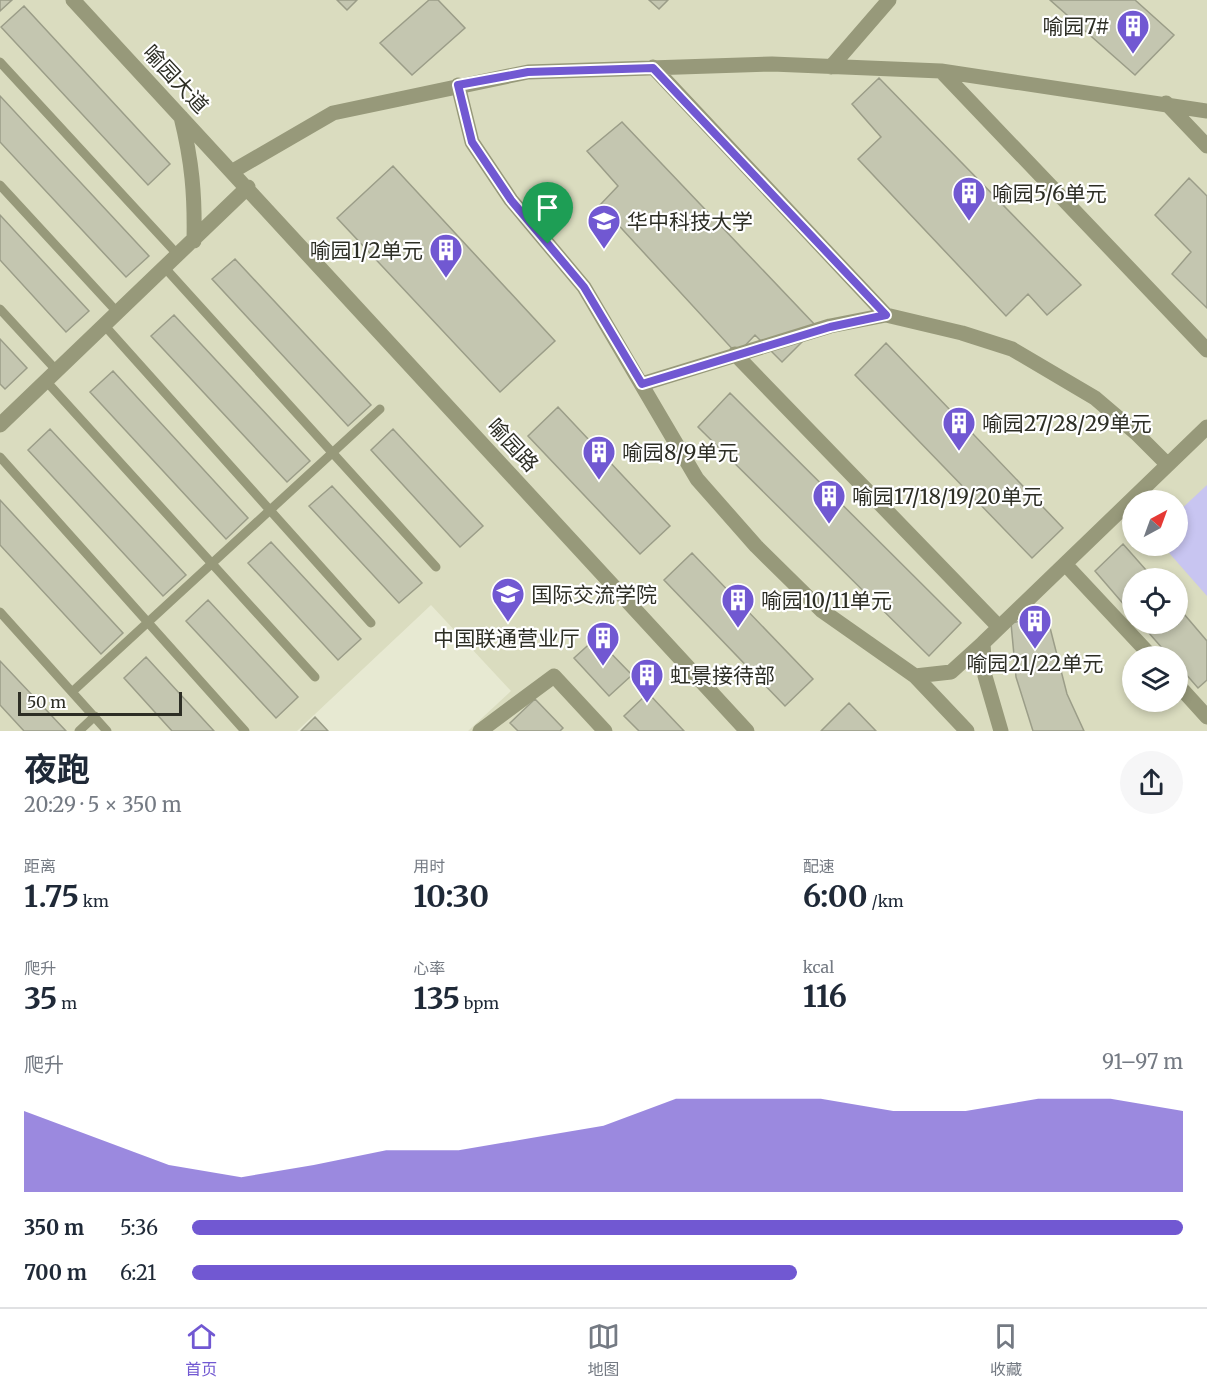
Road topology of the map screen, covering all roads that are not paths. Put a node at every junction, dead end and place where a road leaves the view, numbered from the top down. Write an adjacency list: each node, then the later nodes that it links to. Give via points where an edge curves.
1 (73, 0): 10 (street, 喻园大道)
2 (889, 0): 4 (street)
3 (0, 62): 16 (lane)
4 (831, 67): 5 (street, via 772,64); 6 (street)
5 (653, 68): 7 (street, via 528,72); 20 (street)
6 (941, 71): 8 (street); 22 (street)
7 (458, 85): 12 (street, via 333,113); 25 (street, via 472,142 511,200 584,287)
8 (1166, 104): 9 (street); 11 (street)
9 (1207, 111)
10 (180, 114): 12 (street, 喻园大道); 15 (street, via 195,195)
11 (1207, 146)
12 (233, 171): 14 (street, 喻园大道)
13 (0, 185): 19 (lane)
14 (248, 188): 15 (street); 53 (street, 喻园路)
15 (194, 241): 16 (street)
16 (178, 255): 17 (street)
17 (165, 268): 19 (street); 29 (lane)
18 (0, 309): 24 (lane)
19 (117, 313): 21 (street)
20 (886, 315): 23 (street); 31 (street, via 1012,349 1095,398)
21 (105, 326): 24 (street); 32 (lane)
22 (1207, 350)
23 (735, 354): 25 (street); 39 (street)
24 (51, 376): 27 (street); 33 (lane)
25 (642, 384): 42 (street, via 697,479 756,546 821,610)
26 (380, 409): 29 (lane)
27 (1, 424)
28 (1207, 427): 31 (street)
29 (332, 453): 32 (lane); 35 (lane)
30 (0, 457): 37 (lane)
31 (1167, 464): 34 (street)
32 (270, 510): 33 (lane); 38 (lane)
33 (211, 564): 37 (lane); 43 (lane)
34 (1065, 564): 39 (street); 41 (street)
35 (436, 567)
36 (0, 612): 44 (lane)
37 (148, 622): 44 (lane); 50 (lane)
38 (371, 623)
39 (999, 627): 40 (street)
40 (983, 643): 42 (street, via 951,672); 55 (street, via 985,676)
41 (1142, 646)
42 (915, 676): 54 (street)
43 (315, 677)
44 (72, 692): 46 (lane)
45 (1188, 696): 47 (street)
46 (94, 717): 48 (lane); 49 (lane)
47 (1207, 717)
48 (79, 731)
49 (108, 731)
50 (245, 731)
51 (480, 731): 52 (street, via 554,676)
52 (605, 731)
53 (747, 731)
54 (967, 731)
55 (1001, 731)

